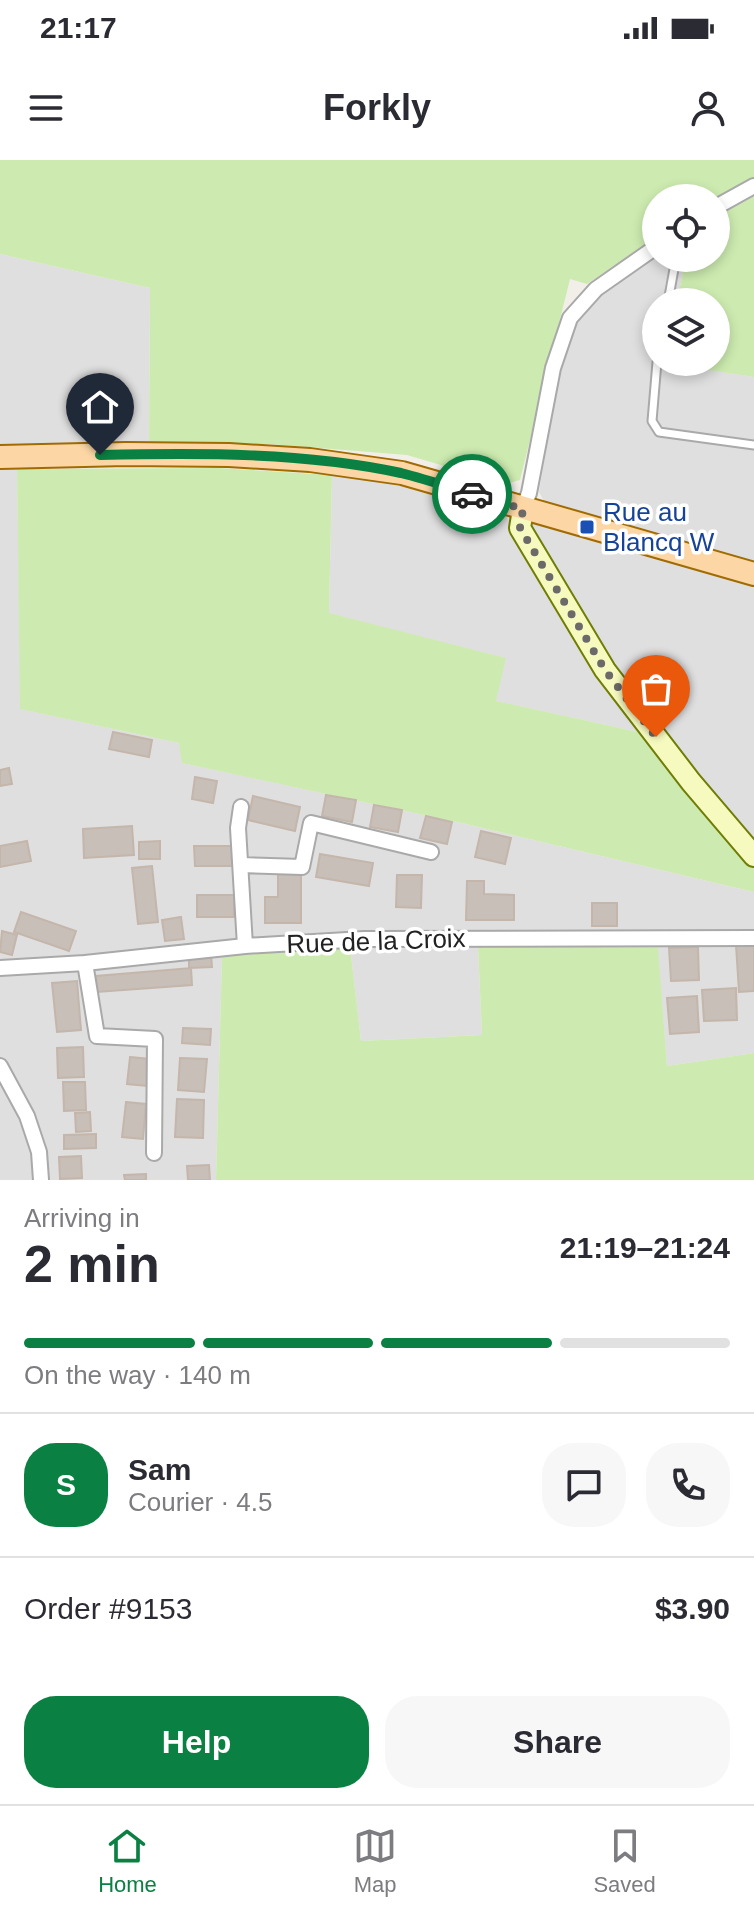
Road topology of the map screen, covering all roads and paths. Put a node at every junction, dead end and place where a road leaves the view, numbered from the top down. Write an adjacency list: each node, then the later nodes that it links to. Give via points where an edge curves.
1 (754, 186): 2 (street)
2 (730, 199)
3 (642, 257): 7 (street, via 596,289 570,318 553,368)
4 (656, 376): 5 (lane, via 652,421 659,432)
5 (754, 445)
6 (0, 457): 7 (main road, via 126,454 310,460 402,473)
7 (523, 509): 8 (main road); 11 (main road, via 520,528 605,670)
8 (754, 574)
9 (241, 807): 12 (street)
10 (431, 852): 12 (street, via 311,823 302,867)
11 (754, 856)
12 (241, 865): 14 (street)
13 (754, 938): 14 (street, Rue de la Croix, via 364,939)
14 (245, 946): 15 (street, Rue de la Croix)
15 (85, 963): 16 (street, Rue de la Croix); 18 (street, via 97,1036 155,1039)
16 (0, 968)
17 (0, 1066): 19 (street, via 27,1116 39,1152)
18 (154, 1153)
19 (41, 1180)

